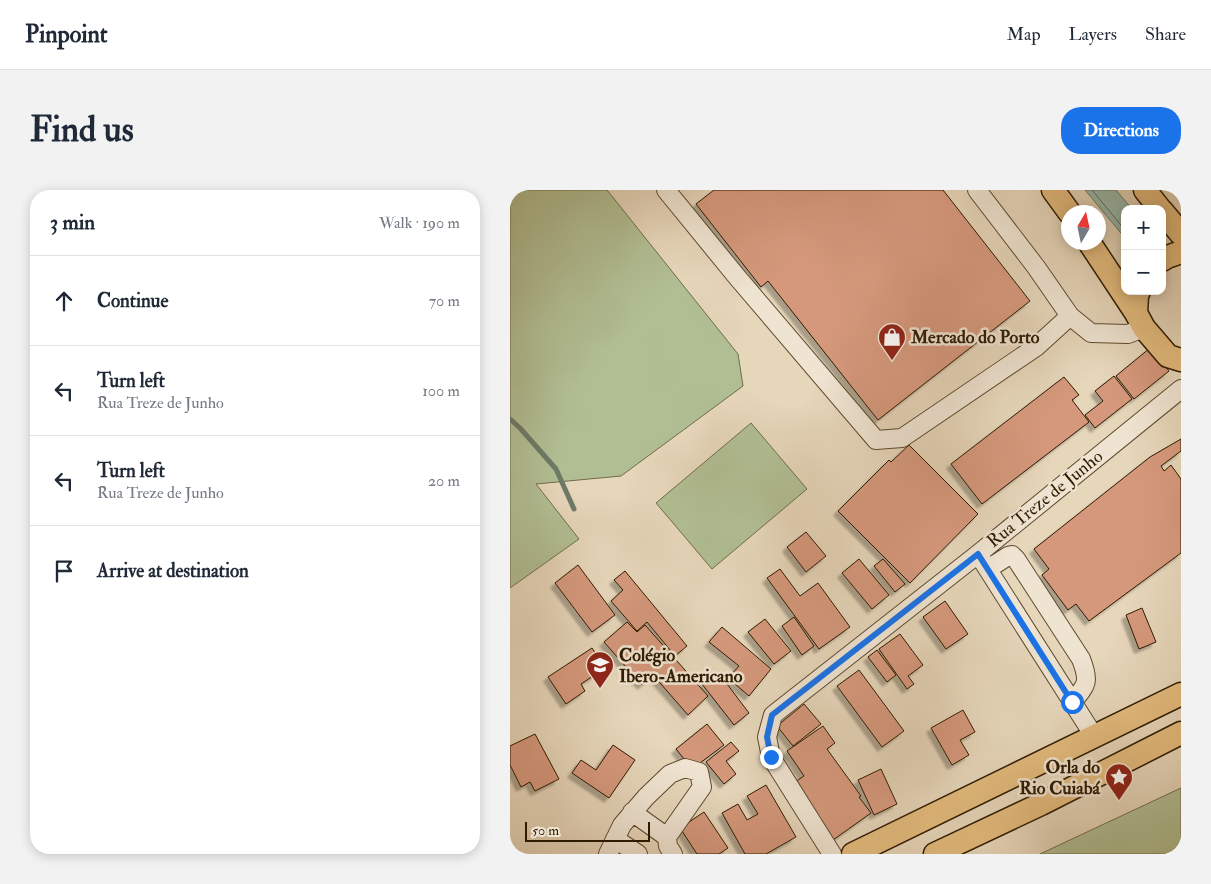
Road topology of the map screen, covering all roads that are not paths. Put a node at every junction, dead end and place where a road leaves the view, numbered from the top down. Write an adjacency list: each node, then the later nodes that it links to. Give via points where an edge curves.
1 (666, 190): 13 (street, via 876,440 902,438 1036,347)
2 (977, 190): 13 (street)
3 (1053, 190): 5 (main road)
4 (1145, 190): 6 (main road)
5 (1063, 205)
6 (1157, 205)
7 (1166, 216): 8 (main road)
8 (1181, 234)
9 (1095, 250): 12 (main road)
10 (1181, 252): 11 (main road)
11 (1166, 258)
12 (1140, 311): 13 (street, via 1128,334 1091,333); 14 (main road)
13 (1070, 316)
14 (1177, 361)
15 (1181, 389): 16 (street, Rua Treze de Junho)
16 (978, 554): 17 (street); 27 (street, Rua Treze de Junho, via 772,715 767,737 771,757)
17 (988, 569): 19 (street); 19 (street, via 1008,556 1016,558 1081,659 1086,673 1085,687)
18 (1181, 694): 21 (main road)
19 (1072, 702): 21 (street)
20 (1181, 733): 29 (main road)
21 (1094, 736): 28 (main road)
22 (632, 812): 23 (street); 23 (street, via 670,774 685,768 699,772 702,787); 24 (street)
23 (667, 837): 26 (street)
24 (611, 846): 25 (street)
25 (638, 854)
26 (673, 854)
27 (832, 854)
28 (853, 854)
29 (935, 854)

